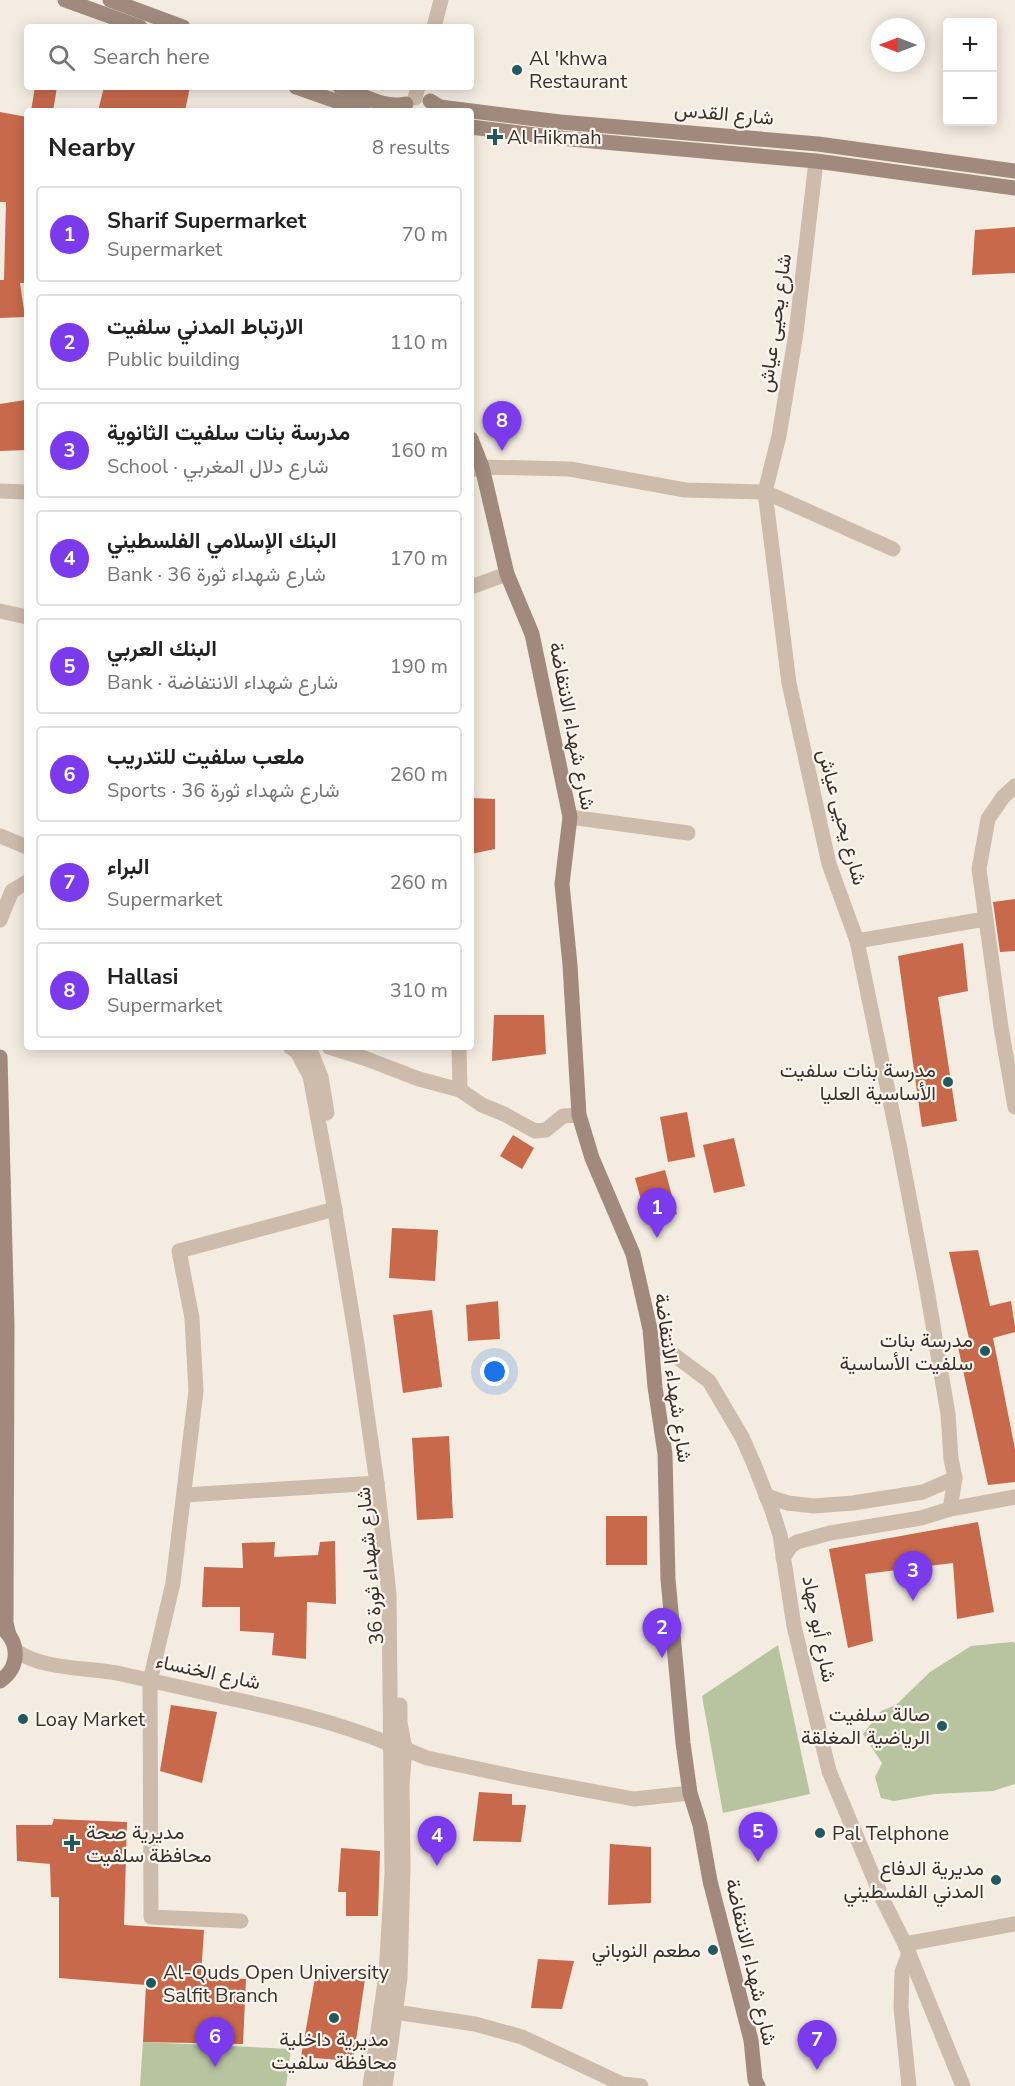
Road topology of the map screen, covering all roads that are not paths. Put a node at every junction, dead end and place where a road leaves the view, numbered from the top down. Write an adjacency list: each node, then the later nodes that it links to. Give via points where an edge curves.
1 (65, 0): 4 (main road)
2 (110, 0): 5 (main road)
3 (441, 0): 6 (street)
4 (132, 24)
5 (175, 24)
6 (436, 24)
7 (304, 90): 10 (main road)
8 (348, 90): 9 (main road, شارع القدس, via 399,106)
9 (418, 102): 11 (main road, شارع القدس)
10 (356, 108)
11 (448, 108)
12 (474, 111): 15 (main road, شارع القدس, via 818,144)
13 (474, 127): 14 (main road, شارع القدس)
14 (816, 161): 16 (main road, شارع القدس); 20 (street, شارع يحيى عياش, via 796,333 779,436)
15 (1015, 171)
16 (1015, 188)
17 (477, 469): 20 (street, via 570,469 685,490); 22 (main road, شارع شهداء الانتفاضة)
18 (0, 491): 19 (street)
19 (24, 492)
20 (765, 492): 21 (street); 34 (street, شارع يحيى عياش, via 789,683 829,864)
21 (893, 549)
22 (507, 574): 23 (street); 27 (main road, شارع شهداء الانتفاضة, via 532,634)
23 (474, 586)
24 (0, 611): 25 (street)
25 (24, 616)
26 (1015, 786): 32 (street, via 988,819 979,869)
27 (570, 817): 28 (street); 44 (main road, شارع شهداء الانتفاضة, via 562,884)
28 (688, 834)
29 (0, 836): 30 (street)
30 (24, 846)
31 (24, 884): 33 (street, via 12,891)
32 (985, 919): 34 (street); 43 (street)
33 (0, 920)
34 (857, 941): 47 (street, شارع يحيى عياش, via 927,1290 948,1414)
35 (299, 1050): 45 (street, شارع شهداء ثورة 36, via 310,1076)
36 (300, 1050): 41 (street, شارع شهداء ثورة 36)
37 (335, 1050): 41 (street)
38 (339, 1050): 42 (street)
39 (459, 1050): 42 (street)
40 (0, 1057): 55 (main road, via 7,1326)
41 (321, 1077): 59 (street, شارع شهداء ثورة 36, via 384,1482 397,1598)
42 (460, 1090): 44 (street, via 535,1131 546,1130 563,1116)
43 (1015, 1107)
44 (579, 1115): 46 (main road, شارع شهداء الانتفاضة, via 592,1158 633,1254)
45 (335, 1209): 48 (street, شارع شهداء ثورة 36); 49 (street, via 179,1251 192,1317 196,1391)
46 (652, 1342): 50 (street, شارع أبو جهاد, via 709,1381 742,1437); 60 (main road, شارع شهداء الانتفاضة, via 665,1454 668,1579)
47 (954, 1478): 50 (street, via 923,1492 853,1503 814,1506); 52 (street); 53 (street)
48 (377, 1483): 49 (street); 59 (street, شارع شهداء ثورة 36, via 389,1594)
49 (185, 1495): 58 (street, via 173,1583)
50 (766, 1496): 54 (street, شارع أبو جهاد, via 780,1535)
51 (1015, 1497): 52 (street)
52 (973, 1505): 53 (street)
53 (950, 1509): 54 (street, via 797,1542)
54 (783, 1558): 63 (street, شارع أبو جهاد, via 794,1626 829,1771)
55 (5, 1631): 56 (main road)
56 (16, 1652): 57 (main road, via 10,1672); 58 (street, شارع الخنساء, via 42,1664)
57 (0, 1680)
58 (150, 1681): 59 (street, شارع الخنساء, via 285,1710 362,1732); 61 (street, via 151,1917)
59 (397, 1747): 60 (street, شارع الخنساء, via 427,1758 634,1798); 64 (street, شارع شهداء ثورة 36, via 402,1784 400,1978); 66 (street, شارع شهداء ثورة 36, via 386,1975)
60 (690, 1793): 65 (main road, شارع شهداء الانتفاضة, via 751,2040)
61 (241, 1921)
62 (1015, 1924): 63 (street)
63 (907, 1949): 69 (street, via 901,2008); 70 (street, شارع أبو جهاد)
64 (395, 2012): 67 (street, شارع شهداء ثورة 36); 68 (street, via 475,2024 522,2037 622,2084)
65 (754, 2084)
66 (370, 2086)
67 (385, 2086)
68 (641, 2086)
69 (909, 2086)
70 (963, 2086)

